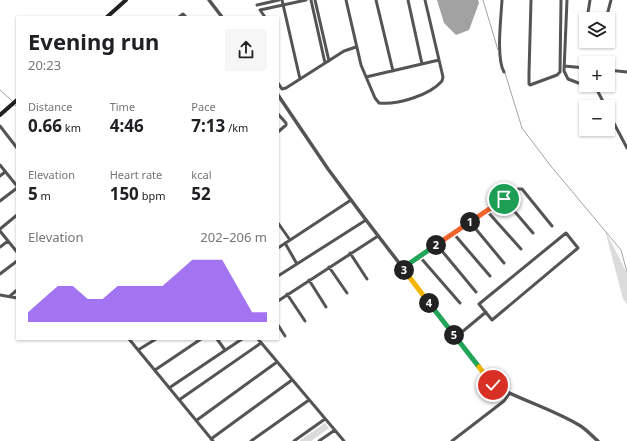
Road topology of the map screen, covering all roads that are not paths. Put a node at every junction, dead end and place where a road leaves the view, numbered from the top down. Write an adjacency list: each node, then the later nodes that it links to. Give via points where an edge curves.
1 (126, 0): 23 (main road)
2 (209, 0): 24 (street)
3 (254, 0): 18 (street)
4 (280, 0): 18 (street); 19 (street)
5 (306, 0): 19 (street)
6 (312, 0): 29 (street)
7 (315, 0): 28 (street)
8 (346, 0): 26 (street)
9 (376, 0): 33 (street)
10 (408, 0): 30 (street)
11 (425, 0): 27 (street)
12 (502, 0): 35 (street, via 500,57)
13 (531, 0): 14 (street, via 530,85 560,72)
14 (561, 0)
15 (566, 0): 31 (street)
16 (590, 0): 21 (street)
17 (611, 0): 22 (street)
18 (257, 5): 20 (street)
19 (283, 5): 20 (street); 38 (street)
20 (260, 10): 25 (street)
21 (588, 12)
22 (608, 12)
23 (108, 16)
24 (221, 16)
25 (264, 16)
26 (356, 47): 28 (street); 37 (street)
27 (439, 60): 30 (street); 37 (street, via 442,81 413,99 379,103)
28 (329, 61): 29 (street)
29 (325, 63): 38 (street)
30 (422, 64): 33 (street)
31 (564, 66): 32 (street); 41 (street, via 568,79 597,90)
32 (579, 67)
33 (393, 71): 37 (street)
34 (615, 71): 36 (street)
35 (504, 72)
36 (627, 72)
37 (366, 77)
38 (300, 79): 39 (street, via 286,88 282,89)
39 (279, 84)
40 (279, 96): 56 (street)
41 (602, 100)
42 (16, 101): 44 (main road)
43 (279, 115): 47 (street, via 286,123)
44 (0, 116)
45 (615, 125): 49 (street)
46 (0, 126): 48 (street)
47 (279, 131)
48 (16, 147)
49 (627, 148)
50 (0, 165): 51 (street)
51 (6, 172): 52 (street); 53 (street)
52 (0, 176)
53 (16, 186)
54 (16, 188): 57 (street)
55 (504, 199): 58 (street); 63 (street, via 522,189); 65 (street)
56 (351, 200): 60 (street); 68 (street)
57 (0, 201)
58 (487, 211): 61 (street); 76 (street)
59 (16, 216): 64 (street)
60 (366, 220): 67 (street); 82 (street)
61 (470, 222): 66 (street); 81 (street)
62 (279, 224): 68 (street)
63 (552, 226)
64 (0, 230): 69 (street)
65 (533, 233)
66 (454, 234): 72 (street); 87 (street)
67 (378, 236): 78 (street); 84 (street)
68 (290, 240): 70 (street)
69 (8, 241): 73 (street); 74 (street)
70 (285, 243): 75 (street); 82 (street)
71 (16, 245): 74 (street)
72 (437, 245): 79 (street); 91 (street)
73 (0, 247)
74 (13, 247): 77 (street)
75 (279, 247)
76 (521, 249)
77 (16, 251)
78 (350, 253): 83 (street); 88 (street)
79 (420, 257): 84 (street); 98 (street)
80 (16, 262): 85 (street)
81 (504, 263)
82 (298, 264): 86 (street)
83 (329, 267): 89 (street); 93 (street)
84 (404, 270): 104 (street)
85 (0, 274)
86 (279, 275)
87 (490, 276)
88 (367, 279)
89 (309, 280): 92 (street); 99 (street)
90 (16, 291): 95 (street)
91 (476, 292)
92 (287, 294): 97 (street); 101 (street)
93 (347, 294)
94 (0, 295): 95 (street)
95 (10, 296): 96 (street)
96 (16, 298)
97 (279, 300)
98 (460, 303)
99 (326, 307)
100 (486, 312): 100 (street, via 479,304 566,233 578,248 492,320); 104 (street)
101 (305, 321)
102 (279, 327): 103 (street)
103 (285, 336)
104 (456, 338): 118 (street, via 493,385)
105 (130, 340): 112 (street)
106 (154, 340): 112 (street)
107 (200, 340): 115 (street)
108 (218, 340): 113 (street)
109 (240, 340): 113 (street)
110 (259, 340): 111 (street)
111 (261, 343): 114 (street); 119 (street)
112 (138, 350): 115 (street)
113 (225, 350): 117 (street)
114 (277, 362): 116 (street); 122 (street)
115 (155, 370): 117 (street)
116 (292, 380): 120 (street); 124 (street)
117 (169, 388): 119 (street)
118 (509, 394): 129 (street, via 504,401); 130 (street, via 568,419)
119 (179, 400): 122 (street)
120 (309, 400): 121 (street); 125 (street)
121 (325, 419): 123 (street); 126 (street)
122 (196, 420): 124 (street)
123 (335, 430): 127 (street); 128 (street)
124 (212, 440)
125 (251, 441)
126 (294, 441)
127 (319, 441)
128 (344, 441)
129 (452, 441)
130 (598, 441)

